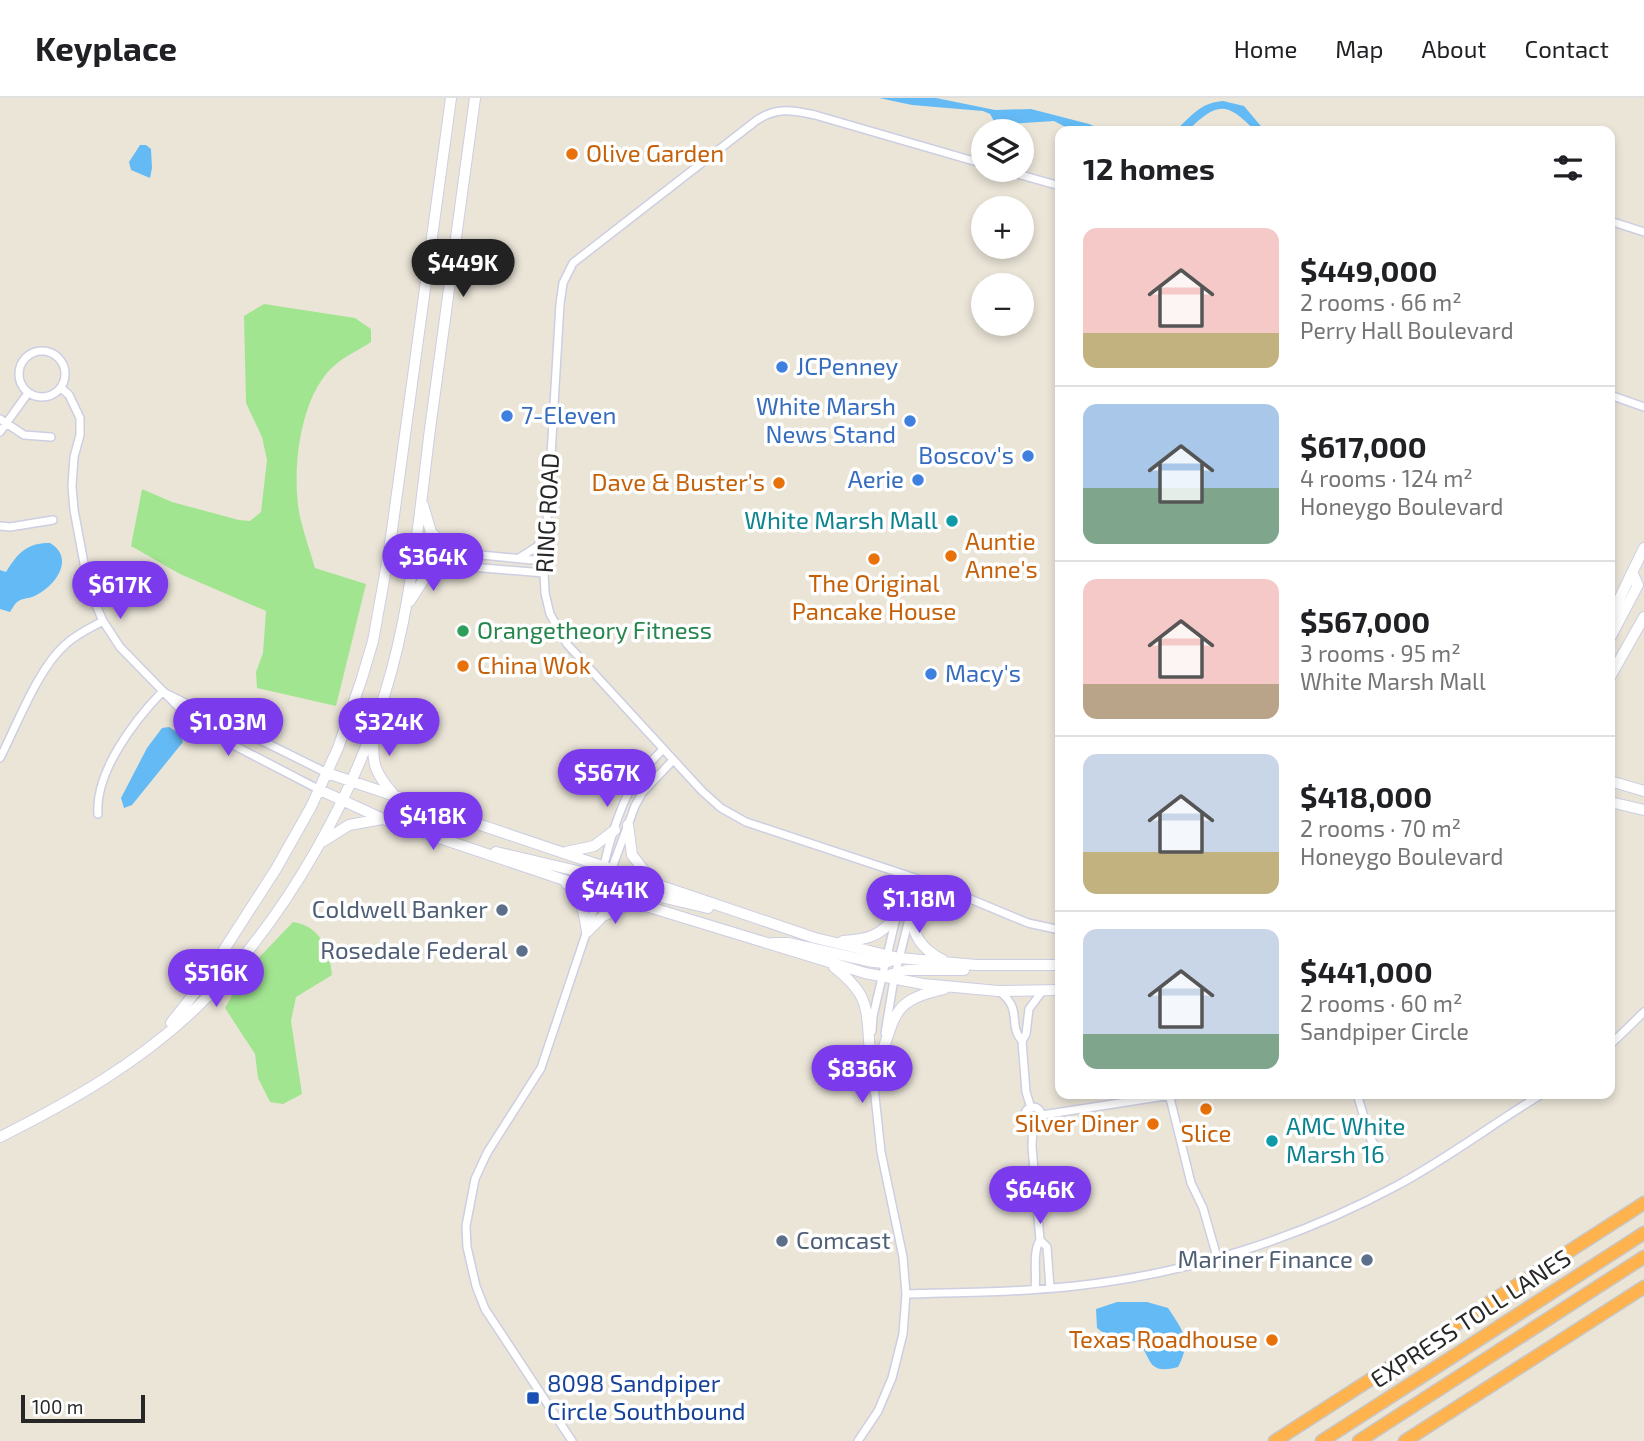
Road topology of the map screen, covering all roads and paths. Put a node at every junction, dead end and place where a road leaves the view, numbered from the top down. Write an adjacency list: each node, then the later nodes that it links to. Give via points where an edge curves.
1 (450, 98): 20 (main road)
2 (475, 98): 15 (main road)
3 (971, 160): 17 (street, RING ROAD, via 814,115 777,110 757,120 580,256 562,290)
4 (1034, 179): 5 (street)
5 (1055, 185)
6 (1615, 223): 7 (street)
7 (1644, 232)
8 (61, 388): 9 (street, via 49,397); 9 (street, via 64,366 54,354 39,351 26,358 19,371); 31 (street, via 80,418 72,486 74,510 86,574)
9 (28, 393): 12 (street)
10 (1615, 398): 11 (street)
11 (1644, 407)
12 (3, 421): 13 (street); 14 (street, via 24,435)
13 (0, 432)
14 (51, 437)
15 (421, 496): 21 (main road, via 431,532); 22 (main road)
16 (53, 520): 18 (street)
17 (546, 522): 23 (street, via 538,547); 24 (street, RING ROAD)
18 (0, 526)
19 (1644, 548): 27 (main road)
20 (389, 552): 22 (street); 39 (main road, via 373,641)
21 (453, 553): 22 (street, via 427,550); 23 (street)
22 (413, 555): 25 (street); 28 (main road)
23 (513, 559): 24 (street)
24 (544, 561): 26 (street, RING ROAD)
25 (448, 565): 26 (street); 28 (main road, via 424,579)
26 (544, 573): 36 (street, RING ROAD, via 547,604 562,637)
27 (1633, 574): 29 (main road); 32 (main road, via 1638,585)
28 (406, 607): 35 (main road)
29 (1615, 608)
30 (1644, 617): 33 (main road)
31 (103, 621): 34 (street, via 120,647); 37 (street, via 64,645 49,664)
32 (1615, 629)
33 (1615, 668)
34 (162, 692): 39 (street); 42 (street, via 210,733); 48 (street, via 128,733 103,780)
35 (376, 723): 40 (main road); 44 (main road, via 375,769)
36 (663, 749): 38 (street, RING ROAD); 51 (street, via 635,782)
37 (0, 758)
38 (673, 760): 50 (street, via 642,793); 56 (street, RING ROAD, via 710,799 737,818)
39 (327, 773): 40 (main road); 42 (main road)
40 (352, 782): 44 (main road); 45 (main road)
41 (1615, 782): 43 (main road)
42 (320, 790): 45 (main road); 85 (main road, via 204,981 170,1025)
43 (1644, 791)
44 (394, 796): 54 (main road)
45 (342, 800): 49 (main road); 52 (main road)
46 (1615, 803): 47 (main road)
47 (1644, 810)
48 (98, 814)
49 (383, 819): 52 (main road, via 349,825); 53 (main road)
50 (628, 825): 55 (street); 59 (main road, via 632,855)
51 (615, 830): 54 (main road, via 594,846); 55 (street)
52 (318, 844): 85 (main road, via 279,908 233,968 198,1006)
53 (478, 850): 55 (main road, via 590,874); 57 (main road)
54 (563, 852): 55 (main road)
55 (606, 869): 59 (main road); 60 (street)
56 (906, 875): 58 (street, RING ROAD); 63 (street)
57 (560, 878): 60 (main road); 66 (main road, via 578,896)
58 (919, 879): 62 (street); 65 (street, RING ROAD, via 1017,919)
59 (656, 885): 64 (main road)
60 (600, 892): 61 (main road); 64 (main road, via 618,887); 66 (street)
61 (633, 903): 66 (main road, via 603,916); 68 (main road)
62 (910, 911): 69 (street); 72 (main road, via 919,943)
63 (896, 916): 67 (main road, via 882,932 867,939); 70 (street)
64 (773, 924): 67 (main road)
65 (1055, 929)
66 (587, 932): 106 (street, via 541,1068 475,1179 466,1226 467,1247 485,1309)
67 (832, 942): 70 (main road)
68 (766, 944): 70 (main road, via 788,943); 71 (main road)
69 (899, 958): 70 (main road); 72 (main road); 75 (street)
70 (886, 960): 76 (street)
71 (828, 963): 76 (main road); 84 (main road, via 862,995)
72 (950, 963): 74 (main road)
73 (1055, 965): 74 (main road)
74 (1013, 967): 75 (main road, via 907,970)
75 (894, 976): 76 (main road); 77 (main road); 86 (street)
76 (882, 977): 84 (street)
77 (954, 987): 80 (main road); 86 (main road, via 911,998 894,1018)
78 (1043, 990): 79 (main road); 80 (main road); 83 (street, via 1029,1009)
79 (1055, 990)
80 (998, 991): 83 (street, via 1010,1000 1016,1035)
81 (1644, 1012): 82 (street)
82 (1615, 1040)
83 (1022, 1041): 92 (street)
84 (870, 1052): 87 (street)
85 (138, 1055): 95 (main road, via 54,1110)
86 (881, 1056): 87 (street)
87 (875, 1082): 105 (street, via 881,1152)
88 (1144, 1099): 93 (street)
89 (1170, 1099): 100 (street, via 1191,1183)
90 (1359, 1099): 96 (street, via 1371,1140)
91 (1534, 1099): 100 (street, via 1365,1202)
92 (1031, 1108): 93 (street); 94 (street, via 1025,1118)
93 (1042, 1115): 94 (street)
94 (1033, 1124): 99 (street)
95 (0, 1137)
96 (1385, 1158)
97 (1644, 1203): 108 (highway)
98 (1644, 1233): 109 (highway, EXPRESS TOLL LANES)
99 (1040, 1240): 103 (street, via 1047,1247); 104 (street)
100 (1217, 1257): 103 (street, via 1165,1271)
101 (1644, 1257): 110 (highway, EXPRESS TOLL LANES)
102 (1644, 1287): 111 (highway)
103 (1050, 1288): 104 (street)
104 (1034, 1289): 105 (street)
105 (905, 1294): 107 (street, via 903,1334 892,1378)
106 (572, 1441)
107 (858, 1441)
108 (1275, 1441)
109 (1322, 1441)
110 (1359, 1441)
111 (1405, 1441)

